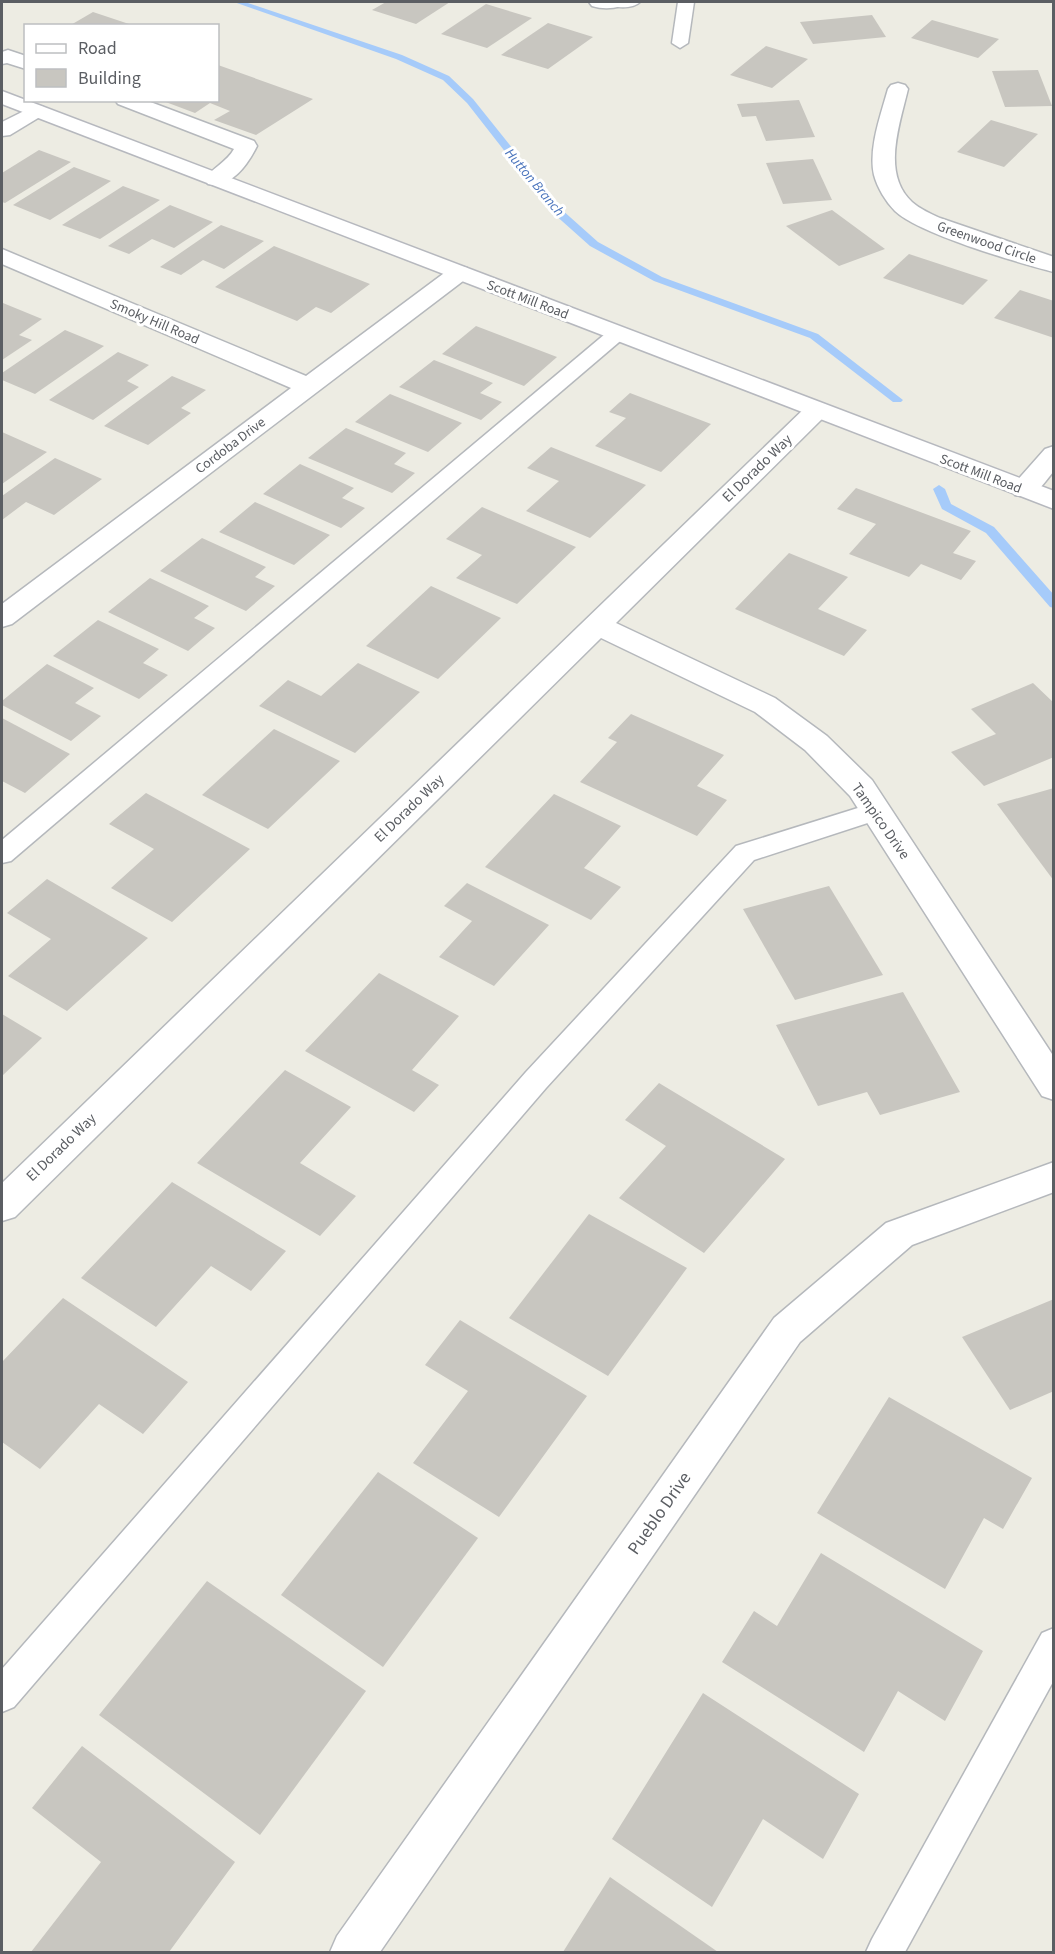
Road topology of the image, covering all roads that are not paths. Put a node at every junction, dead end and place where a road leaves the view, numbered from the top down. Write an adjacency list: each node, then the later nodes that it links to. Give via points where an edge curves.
1 (599, 2): 2 (street)
2 (614, 2): 3 (lane)
3 (632, 2)
4 (686, 2): 5 (lane)
5 (680, 43)
6 (2, 58): 7 (street, via 8,56)
7 (24, 62)
8 (898, 89): 15 (street, Greenwood Circle, via 889,124 884,174 904,207 933,224)
9 (2, 97): 11 (street, Scott Mill Road)
10 (130, 102): 13 (street, via 246,147 238,162)
11 (36, 111): 12 (street); 13 (street, Scott Mill Road)
12 (2, 130)
13 (216, 179): 16 (street, Scott Mill Road)
14 (2, 256): 18 (street, Smoky Hill Road)
15 (1053, 265)
16 (459, 273): 17 (street, Scott Mill Road); 18 (street, Cordoba Drive)
17 (618, 333): 19 (street, Scott Mill Road); 26 (lane)
18 (308, 386): 23 (street, Cordoba Drive)
19 (817, 410): 21 (street, Scott Mill Road); 24 (street, El Dorado Way)
20 (1053, 454): 21 (street)
21 (1024, 489): 22 (street, Scott Mill Road)
22 (1053, 501)
23 (7, 607)
24 (597, 625): 25 (street, Tampico Drive, via 765,705 816,743 861,788); 29 (street, El Dorado Way)
25 (877, 811): 27 (street, Tampico Drive); 31 (lane, via 745,853 536,1080)
26 (2, 854)
27 (1053, 1086)
28 (1053, 1177): 32 (street, Pueblo Drive, via 899,1234 787,1330)
29 (2, 1206)
30 (1053, 1645): 33 (lane)
31 (2, 1695)
32 (353, 1953)
33 (885, 1953)

